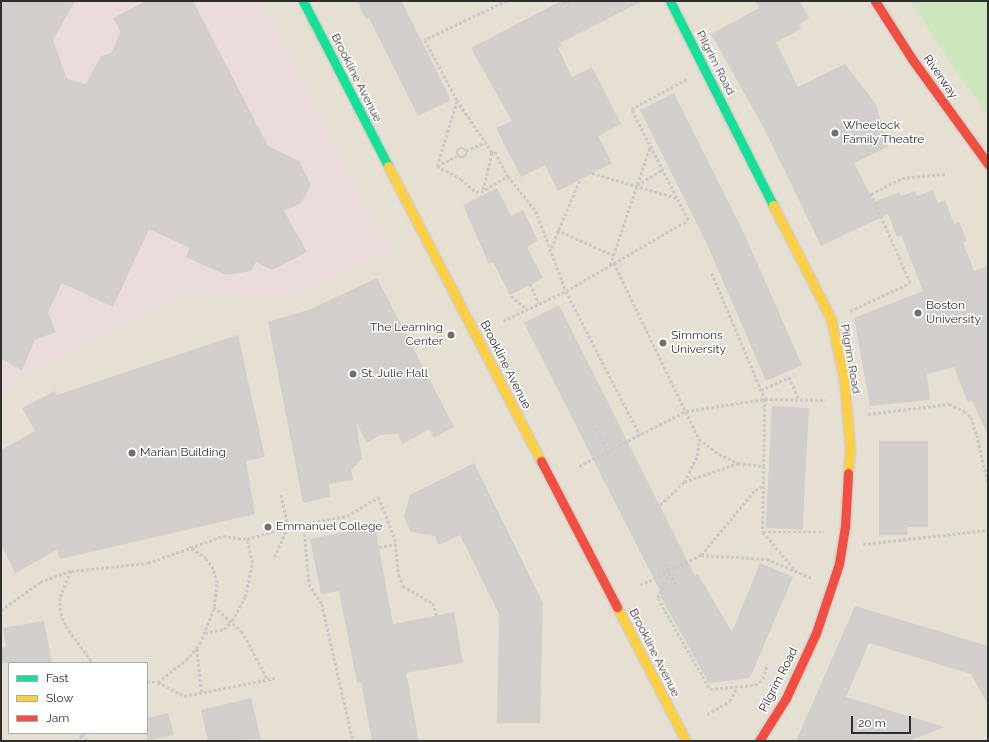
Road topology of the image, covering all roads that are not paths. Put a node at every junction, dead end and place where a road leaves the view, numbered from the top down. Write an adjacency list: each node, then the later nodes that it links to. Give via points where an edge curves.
1 (303, 1): 5 (main road, Brookline Avenue)
2 (670, 1): 6 (main road, Pilgrim Road, via 831,319 844,379 850,449 845,527 839,564 806,655 786,698)
3 (875, 1): 4 (main road, Riverway, via 916,65)
4 (988, 164)
5 (686, 741)
6 (759, 741)

